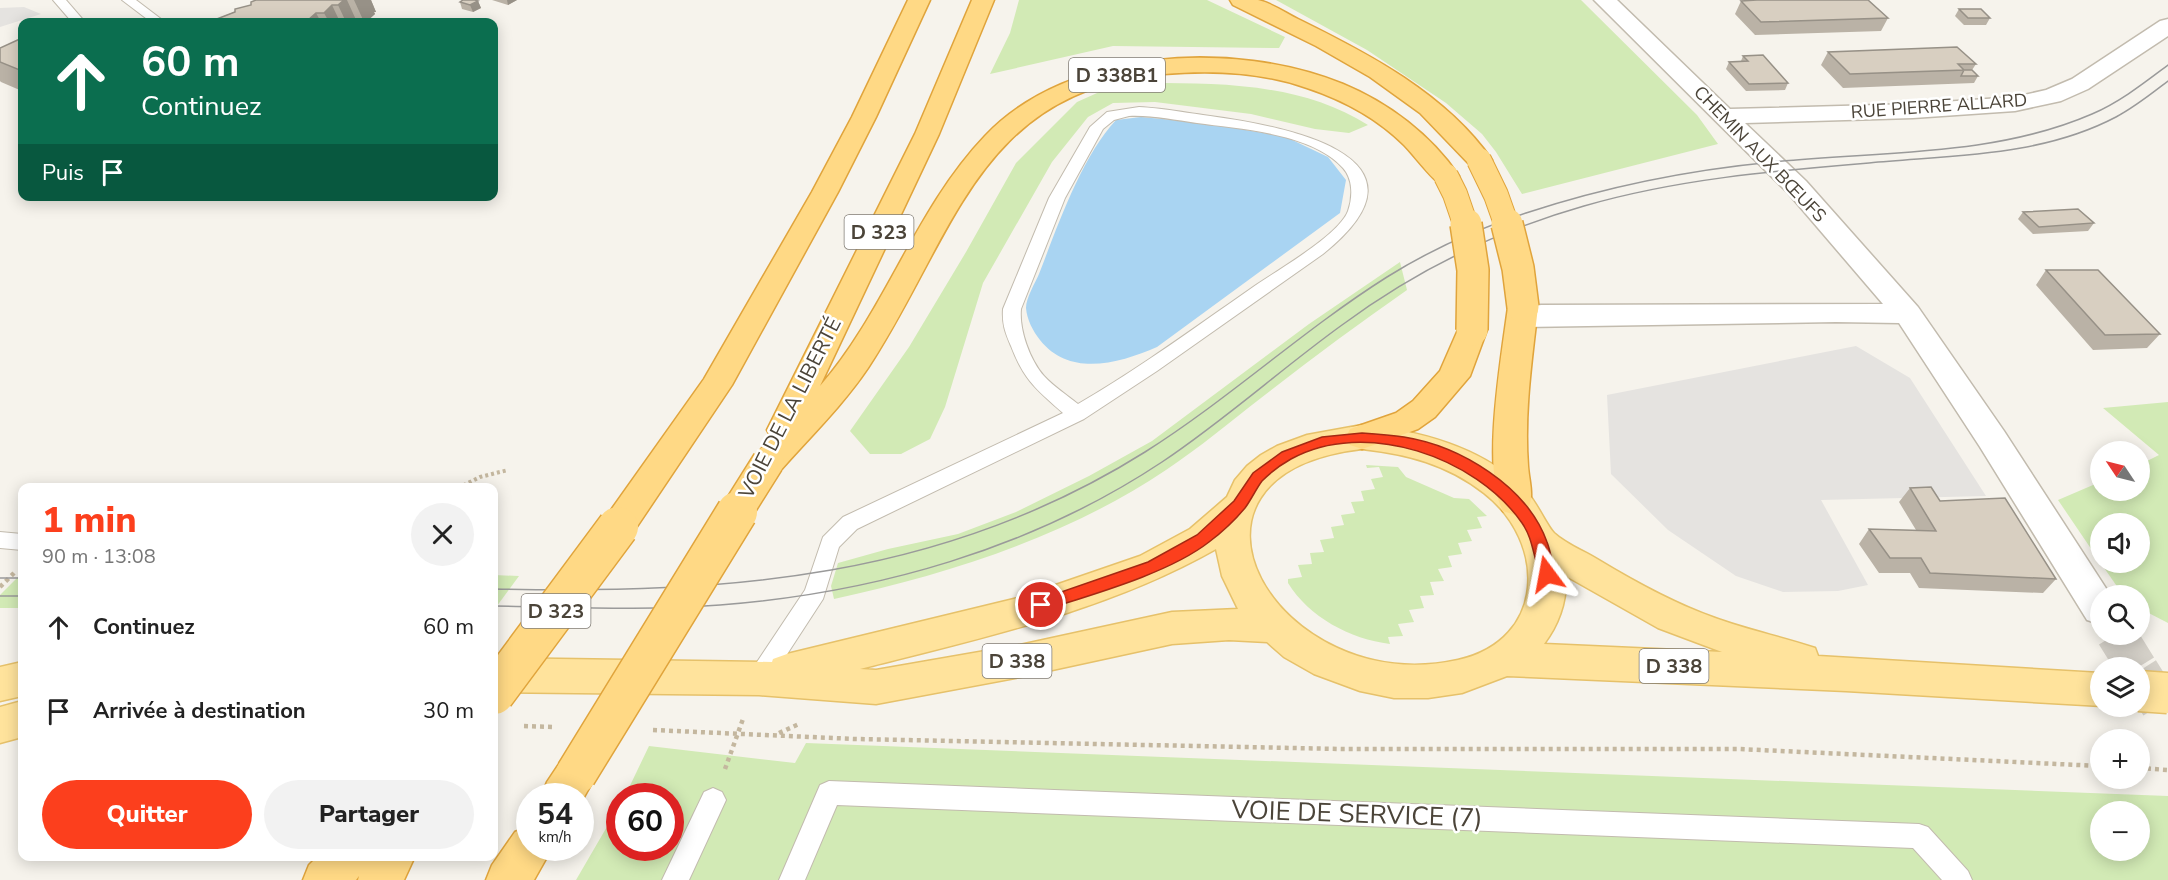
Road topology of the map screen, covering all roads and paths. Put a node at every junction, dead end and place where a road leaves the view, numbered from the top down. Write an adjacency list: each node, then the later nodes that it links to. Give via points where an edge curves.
1 (59, 0): 7 (lane)
2 (128, 0): 8 (lane)
3 (919, 0): 31 (highway, D 323, bridge, via 825,192 716,385 618,527)
4 (983, 0): 15 (highway, VOIE DE LA LIBERTÉ / D 323, via 927,134)
5 (1240, 0): 11 (highway, bridge, via 1368,67 1410,94 1451,129 1479,160 1496,190 1514,241)
6 (1605, 0): 10 (street, CHEMIN AUX BŒUFS)
7 (75, 18)
8 (153, 18)
9 (2168, 26): 10 (street, RUE PIERRE ALLARD, via 2080,84 2053,96 2015,104)
10 (1725, 116): 12 (street, CHEMIN AUX BŒUFS, via 1797,187)
11 (1523, 312): 12 (street); 18 (highway, via 1512,397)
12 (1908, 314): 23 (street, CHEMIN AUX BŒUFS)
13 (1077, 414): 13 (lane, via 1149,369 1304,260 1350,221 1361,190 1353,170 1304,138 1255,126 1135,112 1105,118 1057,198 1012,309 1011,324 1029,369); 28 (lane, via 850,523 830,543 815,593)
14 (1362, 438): 15 (highway, D 338B1, bridge, via 1407,421 1424,409 1454,376 1472,330 1474,264 1464,215 1446,176 1406,131 1340,91 1292,75 1234,66 1178,66 1124,73 1060,93 1027,112 995,139 938,220 850,371); 18 (main road, via 1404,442 1446,455 1483,475); 19 (main road, via 1322,442 1287,455 1258,477)
15 (768, 462): 41 (highway, VOIE DE LA LIBERTÉ / D 323, bridge)
16 (508, 470): 17 (path)
17 (468, 483)
18 (1515, 502): 22 (main road)
19 (1239, 505): 24 (main road, via 1232,543 1236,565 1244,586); 28 (main road, D 338, via 1203,539 1153,566 1018,613)
20 (0, 540): 21 (lane)
21 (18, 542)
22 (1540, 542): 25 (main road, via 1547,574 1545,606 1529,635); 26 (main road, D 338, via 1672,618)
23 (2090, 593)
24 (1274, 627): 25 (main road, via 1292,642 1336,666 1387,680 1438,681 1473,673); 28 (main road, D 338, via 1229,624 1172,628 876,687)
25 (1503, 659): 26 (main road, D 338)
26 (1846, 674): 32 (main road, D 338)
27 (498, 675): 28 (main road, D 338)
28 (759, 678): 42 (path)
29 (18, 680): 30 (main road)
30 (0, 684)
31 (498, 689)
32 (2090, 689)
33 (2150, 692): 34 (main road, bridge)
34 (2168, 693)
35 (18, 720): 36 (main road)
36 (0, 725)
37 (778, 734): 38 (path, via 1341,749 1739,749)
38 (2090, 766)
39 (2150, 769): 40 (path)
40 (2168, 770)
41 (570, 783)
42 (713, 800): 49 (lane)
43 (344, 861): 46 (highway)
44 (390, 861): 47 (highway)
45 (521, 861): 48 (highway)
46 (326, 880)
47 (380, 880)
48 (508, 880)
49 (675, 880)
50 (792, 880): 51 (lane, VOIE DE SERVICE (7), via 829,793 1919,836)
51 (1959, 880)

